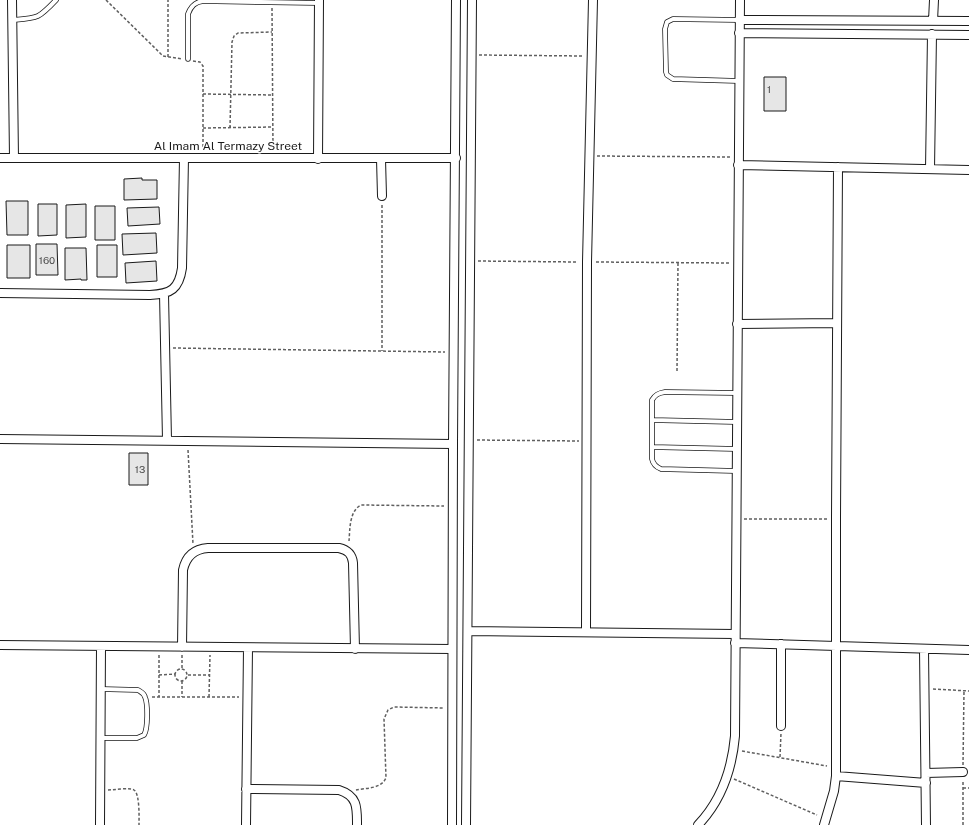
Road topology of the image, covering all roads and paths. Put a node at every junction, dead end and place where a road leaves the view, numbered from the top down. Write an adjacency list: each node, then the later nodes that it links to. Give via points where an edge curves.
1 (12, 0): 12 (street)
2 (56, 0): 12 (lane, via 39,16)
3 (106, 0): 22 (path)
4 (168, 0): 22 (path)
5 (456, 0): 28 (street)
6 (472, 0): 20 (street)
7 (593, 0): 21 (street)
8 (740, 0): 13 (street)
9 (934, 0): 14 (street)
10 (272, 2): 11 (lane); 16 (path); 23 (lane, via 203,0 194,4 188,14)
11 (319, 2): 40 (street)
12 (12, 20): 35 (street)
13 (739, 20): 14 (street); 17 (street); 24 (lane, via 673,19 667,22 665,29 666,72 670,78)
14 (934, 21): 15 (street)
15 (969, 21)
16 (272, 32): 26 (path, via 234,36); 27 (path)
17 (739, 33): 18 (street); 24 (street)
18 (932, 34): 19 (street); 44 (street)
19 (969, 35)
20 (471, 55): 21 (path); 29 (street)
21 (591, 56): 33 (street)
22 (168, 57): 23 (path)
23 (188, 59): 25 (path, via 200,62 203,66)
24 (739, 81): 42 (street)
25 (203, 94): 26 (path); 31 (path)
26 (231, 95): 27 (path); 32 (path)
27 (273, 95): 30 (path)
28 (456, 118): 29 (street); 38 (street)
29 (471, 118): 48 (street)
30 (273, 127): 32 (path); 39 (path)
31 (203, 128): 32 (path); 37 (path)
32 (230, 128)
33 (589, 156): 42 (path); 50 (street)
34 (0, 158): 35 (street, Al Imam Al Termazy Street)
35 (14, 158): 36 (street, Al Imam Al Termazy Street)
36 (184, 158): 37 (street, Al Imam Al Termazy Street); 54 (street, via 182,268 180,279 174,288)
37 (203, 158): 39 (street, Al Imam Al Termazy Street)
38 (456, 158): 41 (street, Al Imam Al Termazy Street); 47 (street)
39 (274, 159): 40 (street, Al Imam Al Termazy Street)
40 (318, 159): 41 (street, Al Imam Al Termazy Street)
41 (382, 159): 46 (street)
42 (738, 161): 43 (street); 52 (street)
43 (838, 167): 44 (street); 55 (street)
44 (930, 169): 45 (street)
45 (969, 170)
46 (382, 196): 58 (path)
47 (455, 202): 48 (street); 59 (street)
48 (470, 202): 49 (street)
49 (469, 262): 50 (path); 62 (street)
50 (587, 262): 51 (path); 70 (street)
51 (678, 263): 52 (path); 60 (path)
52 (738, 263): 56 (street)
53 (0, 293): 54 (street)
54 (164, 294): 57 (street)
55 (837, 323): 56 (street); 78 (street)
56 (738, 324): 63 (street)
57 (165, 348): 58 (path); 67 (street)
58 (382, 351): 59 (path)
59 (454, 352): 61 (street)
60 (677, 371)
61 (454, 386): 62 (street); 71 (street)
62 (468, 387): 69 (street)
63 (737, 393): 64 (lane, via 659,393 652,400); 65 (street)
64 (652, 420): 65 (lane); 72 (lane)
65 (737, 422): 73 (street)
66 (0, 438): 67 (street)
67 (167, 440): 68 (street)
68 (187, 440): 71 (street); 80 (path)
69 (468, 440): 70 (path); 76 (street)
70 (587, 441): 85 (street)
71 (453, 444): 75 (street)
72 (652, 446): 73 (lane); 74 (lane, via 653,463 661,469)
73 (736, 449): 74 (street)
74 (736, 471): 79 (street)
75 (453, 489): 76 (street); 77 (street)
76 (468, 489): 83 (street)
77 (453, 506): 81 (path, via 358,506 353,512); 82 (street)
78 (836, 518): 79 (path); 94 (street)
79 (736, 519): 86 (street)
80 (194, 551): 81 (street, via 201,548 339,548); 92 (street, via 188,556 183,570)
81 (348, 551): 96 (street, via 354,563)
82 (452, 579): 83 (street); 97 (street)
83 (468, 579): 84 (street)
84 (468, 631): 85 (street); 108 (street)
85 (586, 632): 86 (street)
86 (735, 634): 87 (street)
87 (735, 644): 88 (street); 120 (street)
88 (781, 644): 94 (street); 118 (street)
89 (0, 645): 90 (street)
90 (101, 646): 91 (street); 107 (street)
91 (159, 647): 92 (street); 102 (path)
92 (182, 647): 93 (street); 100 (path)
93 (210, 647): 95 (street); 104 (path)
94 (837, 647): 98 (street); 122 (street)
95 (248, 648): 96 (street); 115 (street)
96 (355, 649): 97 (street)
97 (452, 649): 106 (street)
98 (924, 649): 99 (street); 109 (street)
99 (969, 650)
100 (182, 668): 101 (path); 103 (path)
101 (175, 674): 102 (path); 105 (path, via 177,679)
102 (159, 675): 112 (path)
103 (188, 675): 104 (path); 105 (path)
104 (210, 675): 114 (path)
105 (182, 681): 113 (path)
106 (452, 688): 108 (street); 117 (street)
107 (101, 689): 116 (lane, via 138,690); 119 (street)
108 (468, 689): 133 (street)
109 (924, 689): 110 (path); 124 (street)
110 (964, 690): 111 (path); 123 (path)
111 (969, 691)
112 (159, 697): 113 (path); 116 (path)
113 (182, 697): 114 (path)
114 (209, 697): 115 (path)
115 (246, 697): 129 (street)
116 (145, 698): 119 (lane, via 147,730 144,735 137,738)
117 (452, 708): 131 (path, via 394,707 388,710 384,719 384,781 379,786); 132 (street)
118 (781, 726): 121 (path)
119 (101, 738): 130 (street)
120 (734, 749): 121 (path); 125 (street)
121 (780, 758): 122 (path)
122 (836, 772): 126 (street); 134 (street, via 834,792)
123 (963, 772): 124 (street); 127 (path)
124 (926, 773): 126 (street)
125 (727, 776): 134 (path); 141 (street, via 711,809)
126 (926, 783): 142 (street)
127 (963, 788): 128 (path); 143 (path)
128 (969, 788)
129 (246, 789): 131 (street); 137 (street)
130 (101, 790): 135 (street); 136 (path, via 135,790 138,794)
131 (345, 792): 138 (street, via 355,801)
132 (452, 808): 133 (street); 139 (street)
133 (466, 808): 140 (street)
134 (825, 822)
135 (100, 825)
136 (139, 825)
137 (246, 825)
138 (357, 825)
139 (452, 825)
140 (466, 825)
141 (698, 825)
142 (926, 825)
143 (963, 825)

